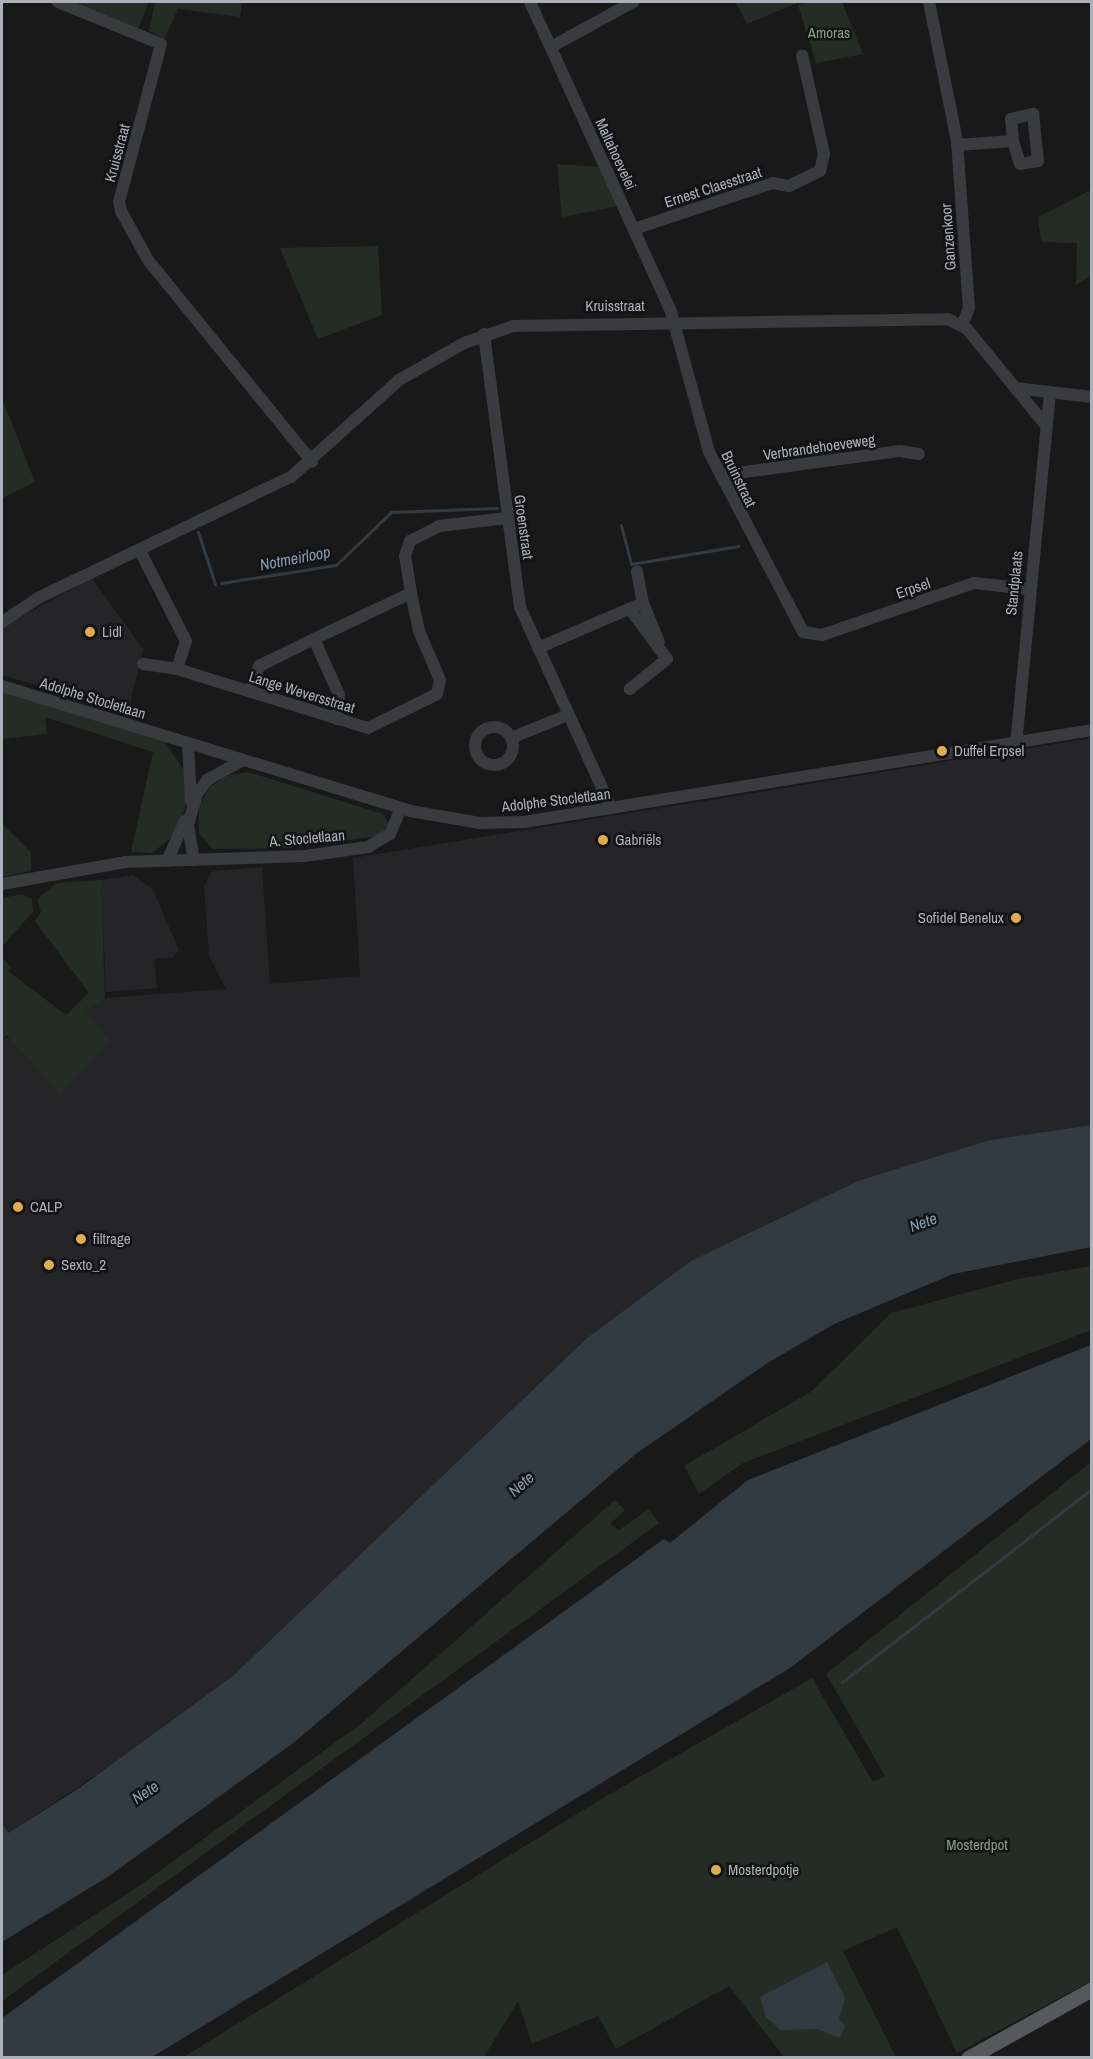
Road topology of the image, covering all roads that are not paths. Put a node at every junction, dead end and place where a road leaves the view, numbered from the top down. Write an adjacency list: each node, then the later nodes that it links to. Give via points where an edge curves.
1 (58, 2): 18 (street, Kruisstraat, via 161,44 119,202 121,211 148,260)
2 (530, 2): 5 (street, Maltahoevelei)
3 (633, 2): 5 (street)
4 (929, 2): 8 (street, Ganzenkoor)
5 (551, 47): 9 (street, Maltahoevelei)
6 (802, 55): 9 (street, Ernest Claesstraat, via 824,154 820,171 797,184 773,183)
7 (1013, 141): 8 (street)
8 (957, 145): 11 (street, Ganzenkoor, via 969,308)
9 (634, 229): 10 (street, Maltahoevelei)
10 (673, 320): 11 (street, Kruisstraat, via 938,317); 12 (street, Kruisstraat, via 538,322); 19 (street, Bruinstraat, via 690,400)
11 (962, 325): 13 (street)
12 (484, 334): 18 (street, Kruisstraat, via 383,392); 20 (street, Groenstraat)
13 (1015, 388): 14 (street); 16 (street)
14 (1050, 393): 15 (street); 16 (street, Standplaats)
15 (1092, 397)
16 (1044, 423): 23 (street, Standplaats)
17 (919, 454): 19 (street, Verbrandehoeveweg, via 900,451)
18 (312, 462): 21 (street, Kruisstraat, via 277,485)
19 (722, 475): 28 (street, Bruinstraat, via 759,556)
20 (508, 519): 24 (street, Lange Weversstraat, via 439,526 410,541 405,556); 31 (street, Groenstraat, via 520,607)
21 (140, 551): 27 (street, Kruisstraat, via 40,597); 33 (street, via 186,641)
22 (638, 572): 25 (street)
23 (1028, 589): 28 (street, Erpsel, via 974,583); 42 (street, Standplaats)
24 (411, 593): 29 (street); 38 (street, Lange Weversstraat, via 418,631 440,680 437,694 368,728)
25 (643, 603): 26 (street); 30 (street)
26 (630, 609): 30 (street); 31 (street)
27 (2, 622)
28 (810, 637)
29 (314, 639): 36 (street, via 259,666); 38 (street, via 339,695)
30 (659, 643): 35 (street, via 667,659)
31 (538, 648): 37 (street, Groenstraat)
32 (143, 664): 33 (street, Lange Weversstraat)
33 (177, 669): 36 (street, Lange Weversstraat)
34 (2, 686): 41 (street, Adolphe Stocletlaan)
35 (630, 689)
36 (250, 692): 38 (street, Lange Weversstraat)
37 (568, 715): 40 (street); 45 (street, Groenstraat)
38 (337, 719)
39 (1092, 729): 42 (street, Adolphe Stocletlaan)
40 (511, 738)
41 (188, 743): 43 (street, Adolphe Stocletlaan); 46 (street, via 194,780)
42 (1016, 745): 45 (street, Adolphe Stocletlaan)
43 (243, 760): 44 (street, Adolphe Stocletlaan); 46 (street, via 207,780)
44 (401, 808): 45 (street, Adolphe Stocletlaan, via 496,823); 47 (street, A. Stocletlaan, via 390,834 368,847 305,856)
45 (611, 808)
46 (190, 809): 47 (street); 48 (street)
47 (194, 860): 48 (street, A. Stocletlaan)
48 (167, 861): 49 (street, A. Stocletlaan)
49 (2, 884)
50 (1092, 1989): 51 (main road)
51 (968, 2058)

